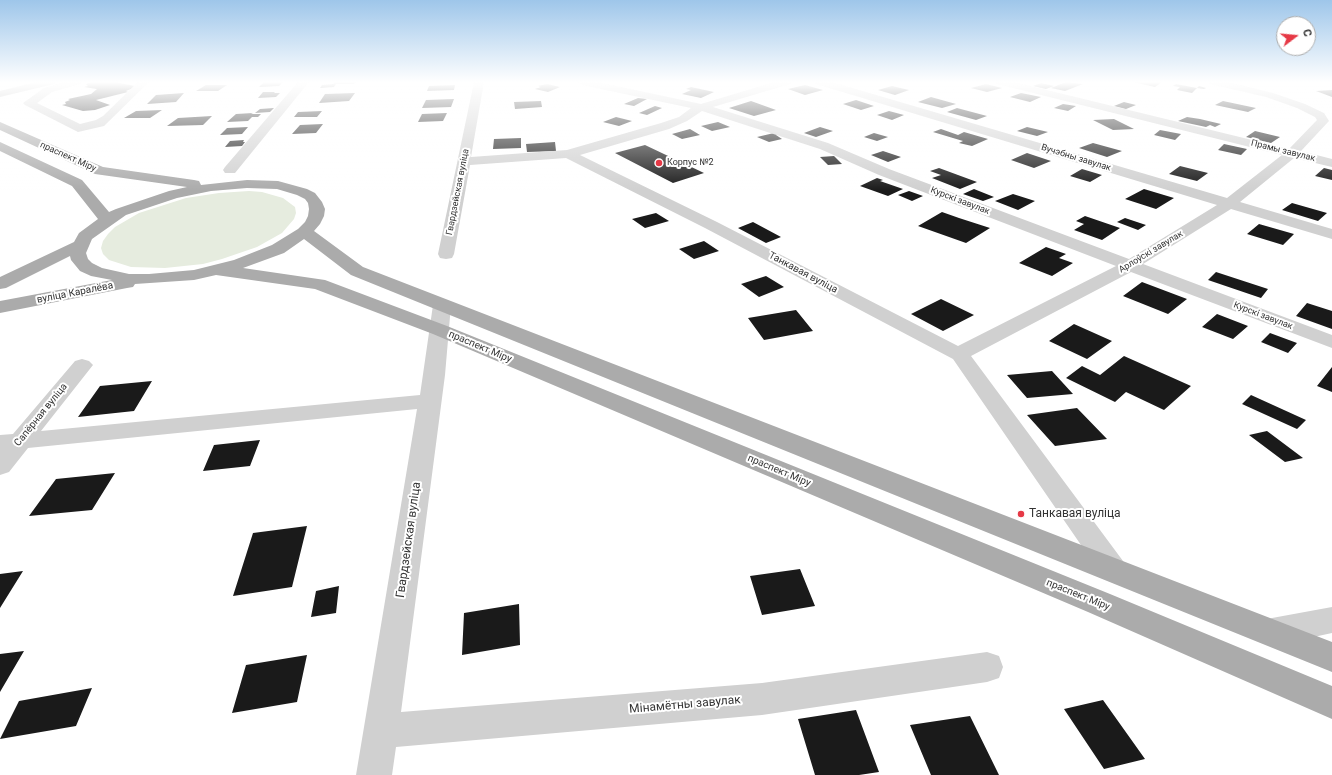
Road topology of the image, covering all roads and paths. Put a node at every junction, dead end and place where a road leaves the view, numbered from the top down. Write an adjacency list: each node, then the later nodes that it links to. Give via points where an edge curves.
1 (59, 118): 2 (street, via 78,128 100,123)
2 (107, 118)
3 (274, 118): 16 (street)
4 (472, 118): 14 (street, Гвардзейская вуліца)
5 (684, 118): 13 (street)
6 (736, 118): 24 (street, Курскі завулак, via 824,146 884,172)
7 (943, 118): 18 (street, Вучэбны завулак)
8 (1149, 118): 12 (street, Прамы завулак)
9 (1322, 118): 12 (street, Арлоўскі завулак, via 1323,121)
10 (0, 126): 17 (main road, праспект Міру, via 100,171)
11 (0, 146): 19 (main road, праспект Міру, via 77,183)
12 (1292, 153): 15 (street, Прамы завулак); 18 (street, Арлоўскі завулак)
13 (568, 154): 14 (street); 31 (street, Танкавая вуліца, via 711,225)
14 (464, 161): 23 (street, Гвардзейская вуліца)
15 (1332, 163)
16 (230, 170)
17 (211, 187): 19 (main road, праспект Міру, via 155,199); 20 (main road, праспект Міру, via 263,184 302,192 310,196 318,209 312,224)
18 (1230, 203): 21 (street, Вучэбны завулак); 24 (street, Арлоўскі завулак)
19 (107, 220): 22 (main road, праспект Міру, via 86,236)
20 (304, 232): 25 (main road, праспект Міру, via 260,257); 29 (main road, праспект Міру, via 357,271)
21 (1332, 234)
22 (80, 245): 26 (main road, праспект Міру, via 78,253 86,267 129,279); 27 (main road)
23 (446, 254)
24 (1129, 266): 30 (street, Курскі завулак); 31 (street, Арлоўскі завулак)
25 (217, 270): 26 (main road, праспект Міру); 29 (main road, праспект Міру, via 319,284)
26 (149, 279): 28 (main road, вуліца Каралёва)
27 (0, 284)
28 (0, 307)
29 (441, 318): 33 (street, Гвардзейская вуліца); 36 (main road, праспект Міру); 41 (main road, праспект Міру)
30 (1332, 342)
31 (960, 355): 36 (street, Танкавая вуліца)
32 (82, 365): 34 (street, Сапёрная вуліца)
33 (429, 401): 34 (street); 42 (street, Гвардзейская вуліца)
34 (10, 442): 35 (street, Сапёрная вуліца)
35 (0, 466)
36 (1113, 569): 38 (main road, праспект Міру)
37 (1329, 622): 38 (street)
38 (1272, 632): 39 (main road, праспект Міру)
39 (1332, 657)
40 (987, 667): 42 (street, Мінамётны завулак, via 762,699)
41 (1332, 703)
42 (381, 731): 43 (street, Гвардзейская вуліца)
43 (374, 775)

